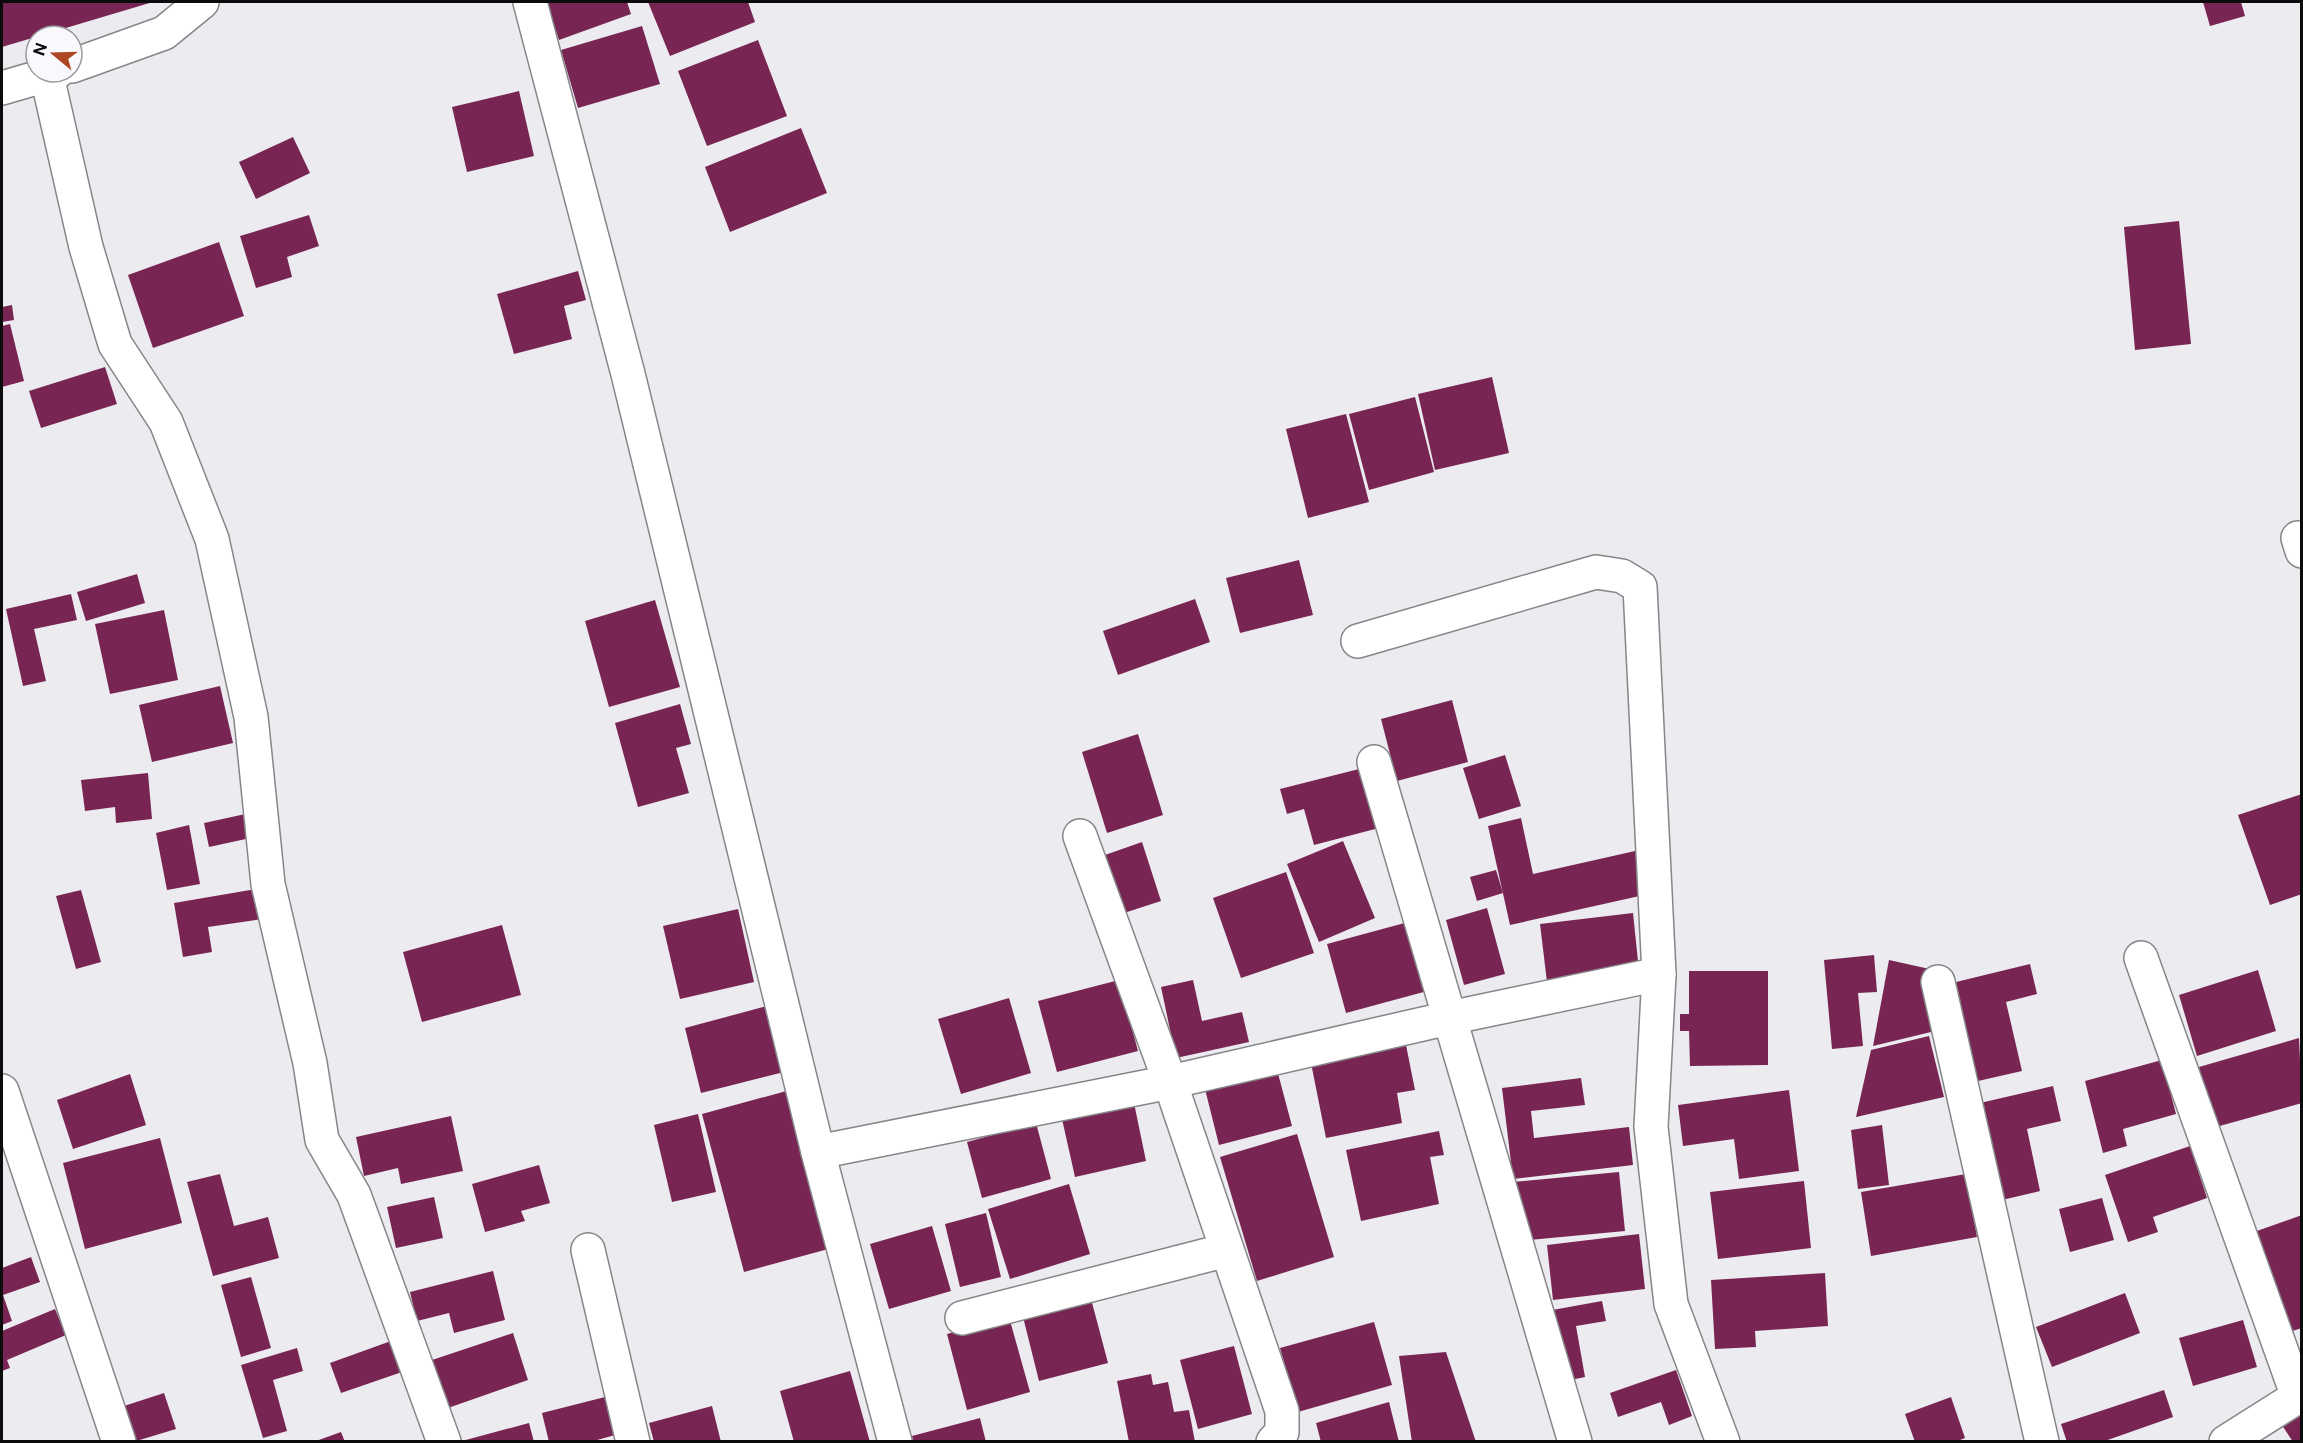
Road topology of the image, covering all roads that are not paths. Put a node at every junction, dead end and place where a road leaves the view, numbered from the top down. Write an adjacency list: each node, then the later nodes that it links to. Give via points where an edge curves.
1 (202, 2): 3 (street, via 164,33)
2 (530, 2): 16 (street, via 628,374)
3 (84, 62)
4 (24, 81): 6 (street)
5 (61, 84): 23 (street, via 86,247 116,344 166,422 212,539 251,717 268,884 310,1064 322,1140 354,1196)
6 (2, 88)
7 (1358, 641): 11 (street, via 1596,572 1622,576 1640,587)
8 (1374, 762): 13 (street)
9 (1080, 837): 14 (street)
10 (2141, 958): 20 (street)
11 (1659, 974): 13 (street); 27 (street, via 1651,1127 1671,1304)
12 (1938, 982): 28 (street)
13 (1449, 1018): 14 (street); 26 (street)
14 (1170, 1082): 16 (street); 18 (street)
15 (2, 1091): 22 (street)
16 (818, 1152): 25 (street)
17 (588, 1250): 24 (street)
18 (1227, 1250): 19 (street); 21 (street, via 1281,1411)
19 (962, 1318)
20 (2300, 1396): 29 (street)
21 (1280, 1438)
22 (119, 1442)
23 (444, 1442)
24 (633, 1442)
25 (895, 1442)
26 (1575, 1442)
27 (1723, 1442)
28 (2042, 1442)
29 (2226, 1442)

